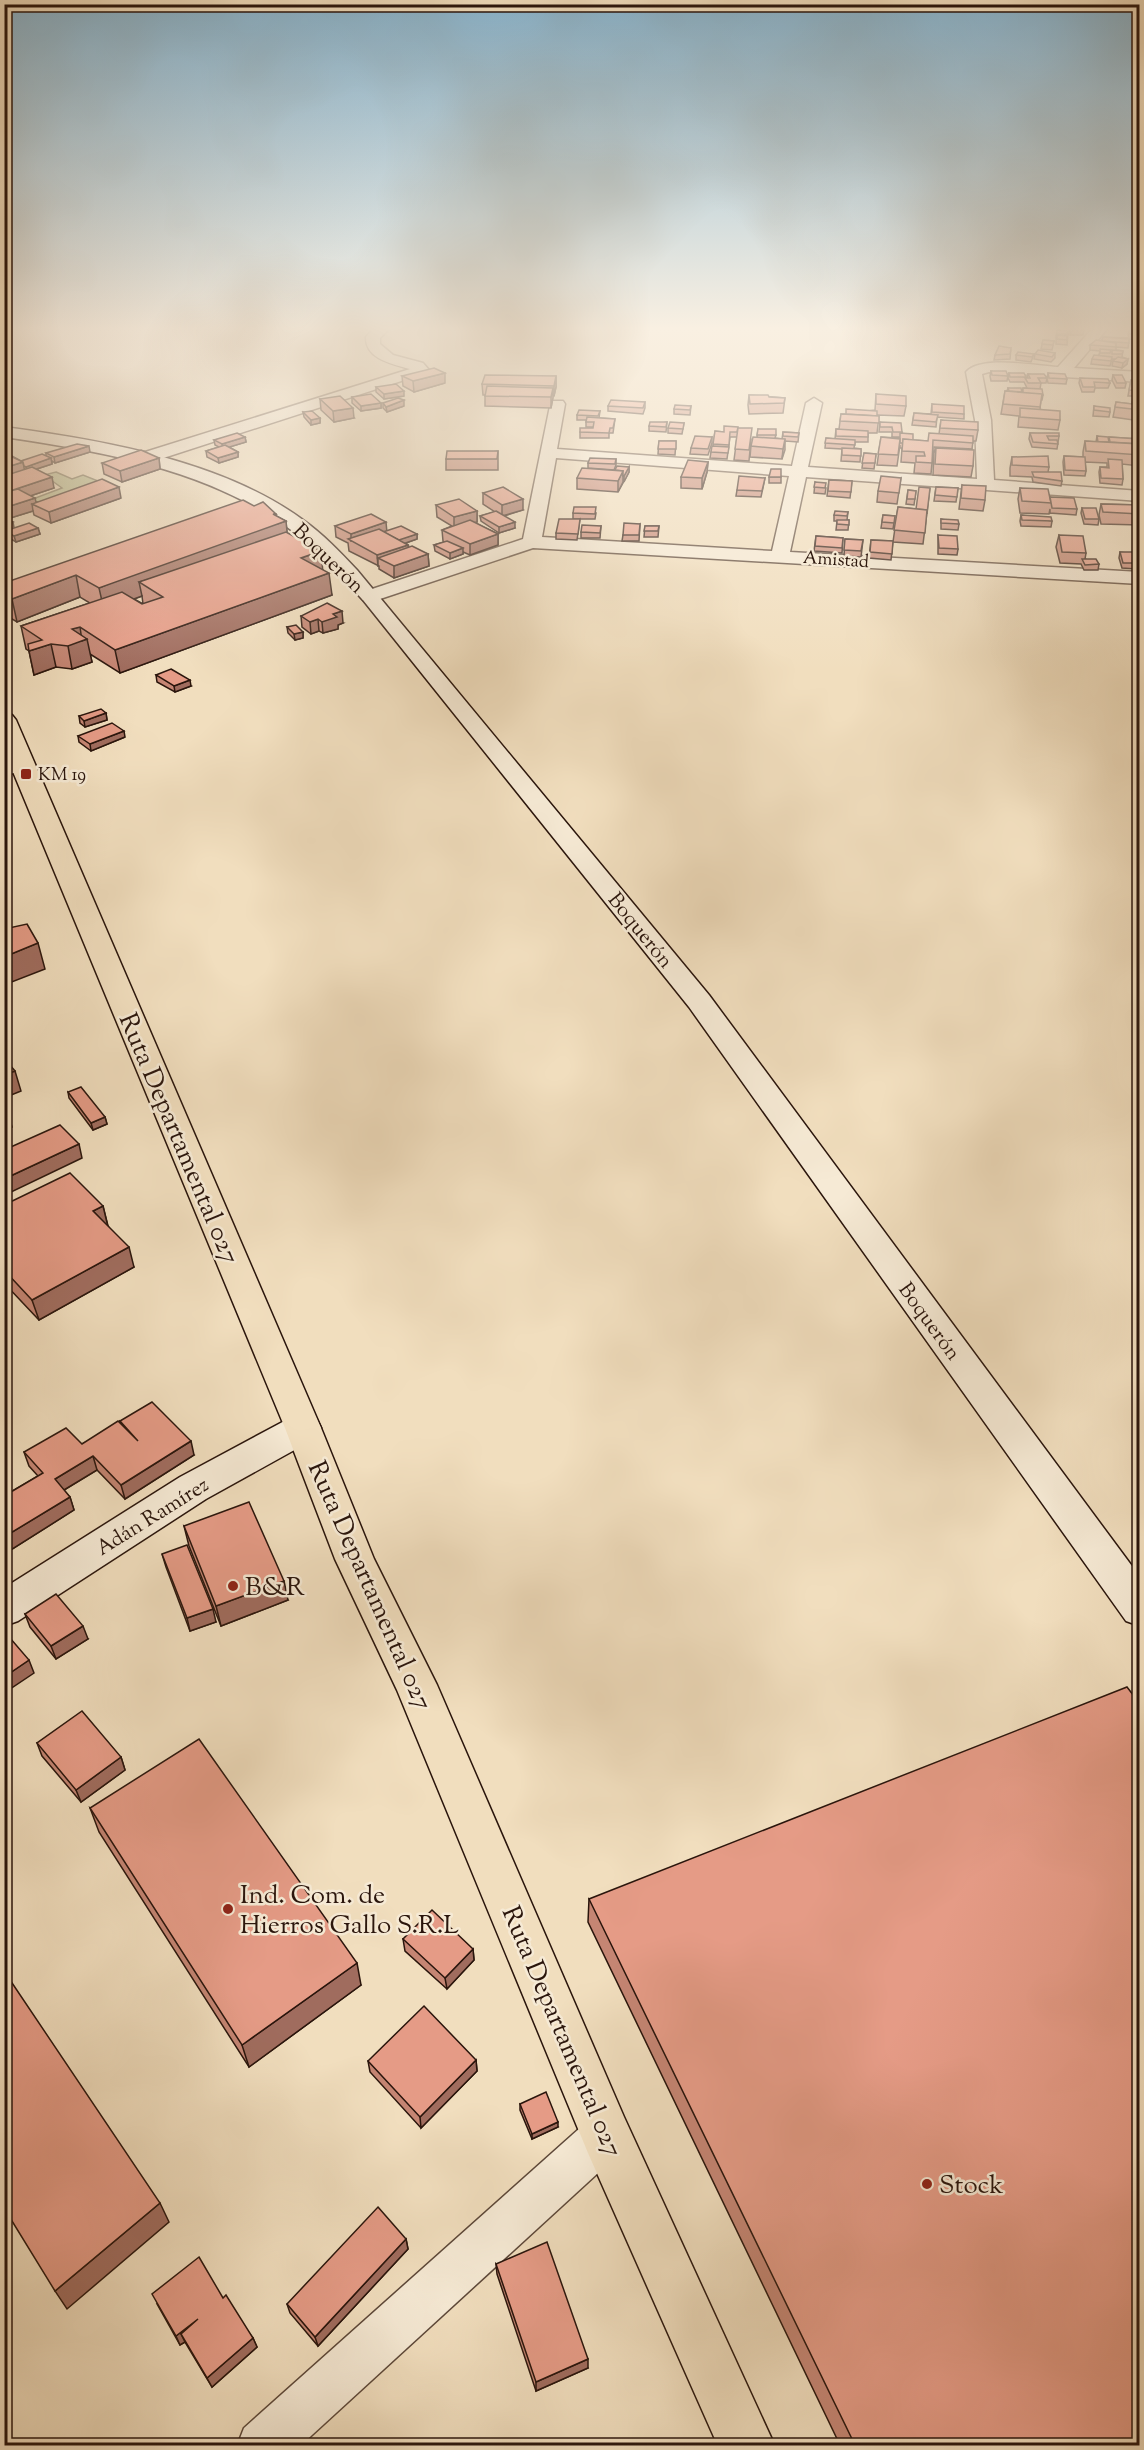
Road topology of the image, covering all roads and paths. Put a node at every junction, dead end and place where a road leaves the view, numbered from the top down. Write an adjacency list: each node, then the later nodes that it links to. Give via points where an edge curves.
1 (80, 442): 7 (street, Boquerón)
2 (194, 442): 7 (street)
3 (552, 442): 6 (street)
4 (805, 442): 8 (street)
5 (984, 442): 9 (street)
6 (550, 453): 8 (street); 11 (street)
7 (148, 457): 14 (street, Boquerón, via 223,485 284,515)
8 (799, 471): 9 (street); 12 (street)
9 (986, 485): 10 (street)
10 (1140, 496)
11 (532, 542): 12 (street, Amistad); 14 (street)
12 (780, 555): 13 (street, Amistad)
13 (1140, 578)
14 (370, 596): 19 (street, Boquerón, via 699,1000)
15 (4, 720): 16 (main road, Ruta Departamental 027)
16 (13, 766): 17 (main road, Ruta Departamental 027)
17 (303, 1428): 18 (street, Adán Ramírez, via 194,1488); 20 (main road, Ruta Departamental 027, via 322,1483 380,1617 416,1685)
18 (4, 1609)
19 (1140, 1609)
20 (606, 2135): 21 (street); 22 (main road, Ruta Departamental 027)
21 (262, 2445)
22 (747, 2445)

